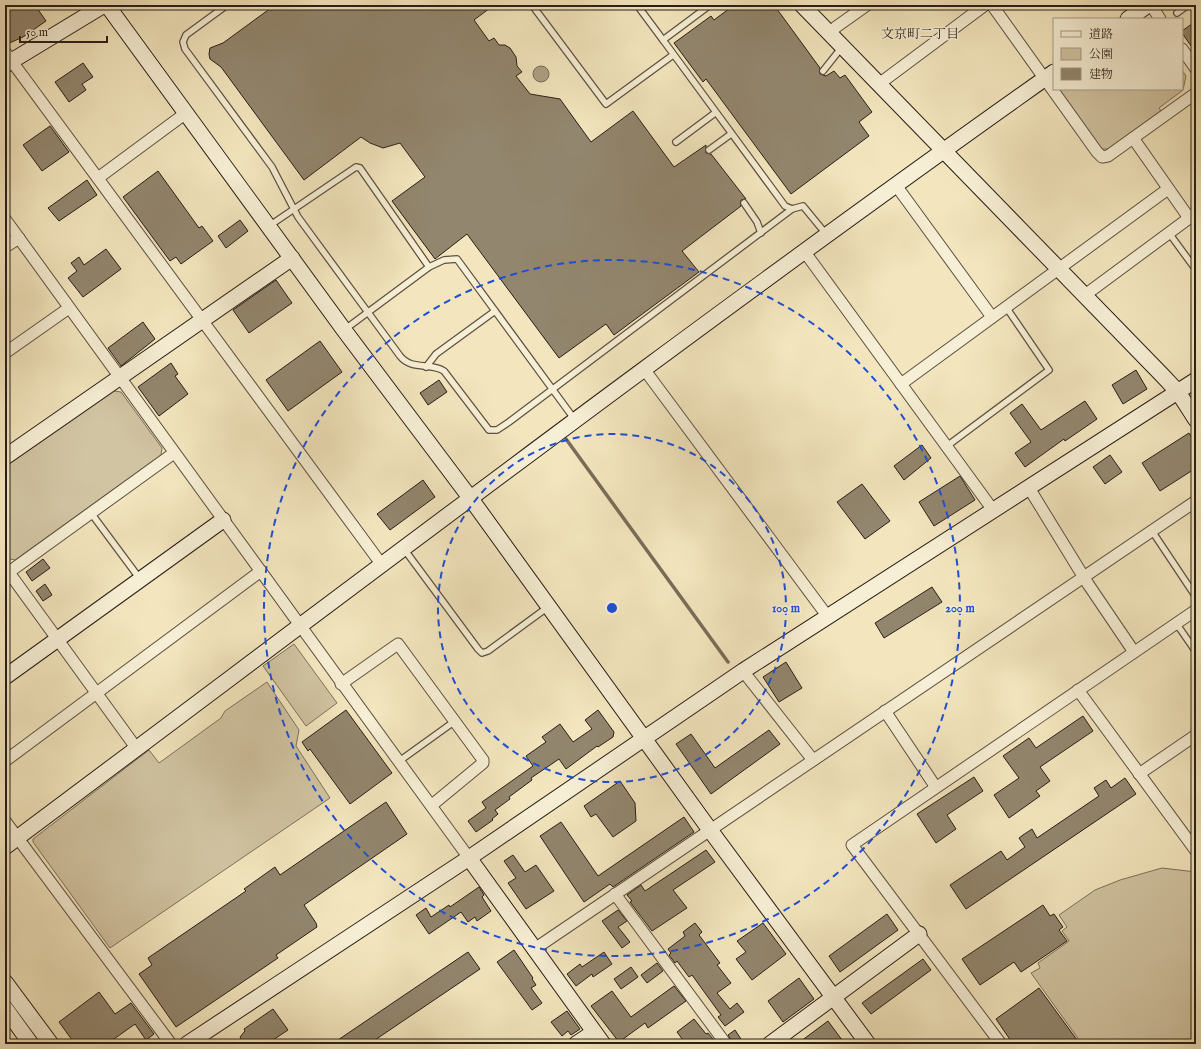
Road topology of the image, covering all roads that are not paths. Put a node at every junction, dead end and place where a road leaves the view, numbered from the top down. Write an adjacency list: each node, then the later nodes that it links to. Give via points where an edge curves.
1 (105, 5): 20 (street); 27 (street)
2 (226, 5): 39 (lane, via 186,35 183,45 272,167)
3 (533, 5): 19 (lane, via 606,104)
4 (637, 5): 16 (lane)
5 (710, 5): 16 (lane)
6 (802, 5): 15 (street)
7 (867, 5): 15 (street)
8 (985, 5): 24 (street)
9 (992, 5): 23 (street)
10 (1149, 5): 13 (street); 14 (street)
11 (1188, 5): 12 (lane)
12 (1177, 13)
13 (1130, 18)
14 (1159, 18)
15 (830, 33): 17 (street)
16 (663, 40): 19 (lane)
17 (842, 46): 22 (lane); 24 (street)
18 (1183, 50): 21 (street)
19 (673, 55): 28 (lane)
20 (7, 59): 34 (street)
21 (1196, 69)
22 (822, 71)
23 (1049, 75): 33 (street)
24 (879, 84): 33 (street)
25 (1058, 90): 30 (street, via 1099,155 1105,157)
26 (1196, 93): 30 (street)
27 (186, 113): 34 (street); 42 (street)
28 (715, 113): 29 (lane); 31 (lane)
29 (730, 134): 32 (lane); 38 (lane, via 782,202 787,208)
30 (1133, 138): 36 (street)
31 (676, 142)
32 (709, 150)
33 (943, 150): 35 (street); 51 (street)
34 (98, 178): 59 (street)
35 (895, 184): 45 (street); 58 (street)
36 (1168, 189): 40 (street); 51 (street)
37 (744, 203): 43 (lane)
38 (792, 209): 43 (lane); 45 (lane, via 803,206)
39 (294, 210): 42 (lane); 50 (lane, via 353,168 360,168); 57 (lane)
40 (1193, 215): 44 (street)
41 (5, 220): 46 (street)
42 (268, 226): 49 (street)
43 (761, 233): 67 (lane)
44 (1169, 233): 52 (lane); 53 (street)
45 (826, 234): 48 (street)
46 (19, 238): 47 (street); 55 (street)
47 (5, 248)
48 (804, 251): 63 (street); 66 (street)
49 (292, 258): 59 (street); 60 (street)
50 (429, 267): 56 (lane, via 451,258 457,259); 57 (lane)
51 (1060, 268): 53 (street); 54 (street)
52 (1196, 270)
53 (1085, 295): 68 (street)
54 (1006, 307): 58 (street); 71 (lane, via 1049,370)
55 (69, 308): 61 (street); 64 (street)
56 (495, 311): 62 (lane, via 436,354); 67 (lane)
57 (368, 313): 60 (lane); 62 (lane, via 404,361)
58 (992, 317): 66 (street)
59 (203, 320): 64 (street); 82 (street)
60 (344, 330): 75 (street)
61 (5, 353)
62 (426, 367): 67 (lane, via 444,371 484,425 492,431 502,427)
63 (644, 369): 69 (street); 90 (street)
64 (120, 378): 72 (street); 73 (street)
65 (1196, 380): 68 (street)
66 (901, 384): 71 (street)
67 (552, 389): 69 (lane)
68 (1178, 392): 70 (street); 74 (street)
69 (575, 420): 75 (street)
70 (1196, 420)
71 (946, 446): 77 (street)
72 (174, 453): 78 (street); 79 (street)
73 (5, 457)
74 (1029, 488): 77 (street); 85 (street)
75 (471, 499): 81 (street); 88 (street)
76 (1196, 501): 80 (street)
77 (993, 510): 90 (street)
78 (91, 513): 83 (street); 86 (lane)
79 (223, 520): 84 (street); 86 (street)
80 (1152, 531): 85 (street); 87 (lane)
81 (404, 549): 82 (street); 88 (lane, via 482,653)
82 (382, 565): 92 (street)
83 (6, 571): 93 (street)
84 (261, 571): 92 (street); 100 (street)
85 (1084, 577): 94 (street); 101 (street)
86 (140, 580): 93 (street)
87 (1196, 597)
88 (548, 607): 104 (street)
89 (1196, 610): 91 (street)
90 (828, 617): 96 (street)
91 (1176, 623): 94 (street); 95 (lane)
92 (300, 626): 98 (street); 105 (street)
93 (57, 639): 97 (street); 100 (street)
94 (1134, 652): 99 (street)
95 (1196, 652)
96 (743, 671): 104 (street); 106 (street)
97 (5, 676)
98 (341, 684): 102 (street, via 398,644); 108 (street)
99 (1078, 690): 109 (street); 110 (street)
100 (96, 694): 105 (street); 107 (street)
101 (885, 711): 106 (street); 110 (street)
102 (455, 721): 108 (lane); 111 (street, via 483,763)
103 (1196, 735): 109 (street)
104 (645, 738): 113 (street); 116 (street)
105 (137, 749): 114 (street)
106 (813, 760): 113 (street)
107 (5, 761)
108 (398, 762): 111 (street)
109 (1139, 774): 115 (street)
110 (935, 786): 118 (street, via 852,845)
111 (432, 805): 116 (street)
112 (5, 821): 114 (street)
113 (710, 830): 117 (street); 121 (street)
114 (11, 843): 126 (street)
115 (1196, 851)
116 (469, 858): 119 (street); 127 (street)
117 (615, 894): 119 (street); 129 (street)
118 (919, 934): 121 (street); 132 (street)
119 (533, 950): 123 (street)
120 (5, 982): 125 (street)
121 (834, 997): 130 (street); 131 (street)
122 (5, 1008): 124 (street)
123 (598, 1038): 128 (street)
124 (31, 1044)
125 (51, 1044)
126 (171, 1044)
127 (187, 1044)
128 (576, 1044)
129 (726, 1044)
130 (770, 1044)
131 (868, 1044)
132 (1001, 1044)

